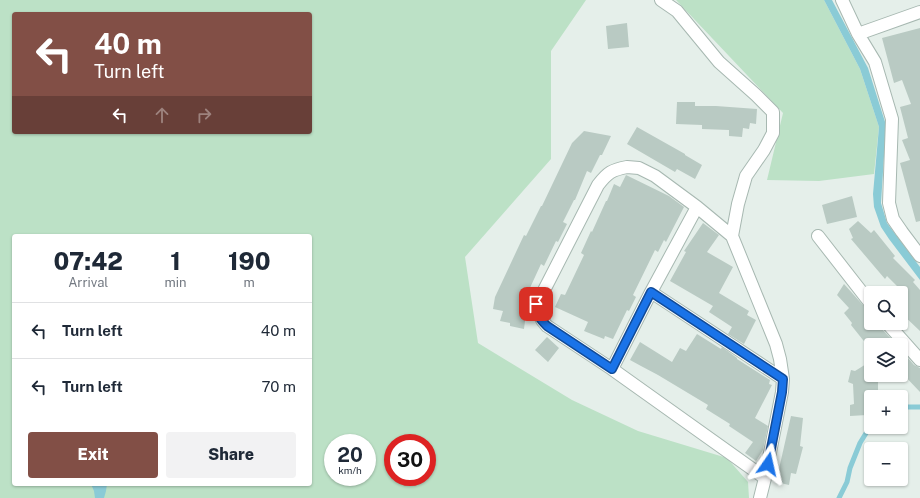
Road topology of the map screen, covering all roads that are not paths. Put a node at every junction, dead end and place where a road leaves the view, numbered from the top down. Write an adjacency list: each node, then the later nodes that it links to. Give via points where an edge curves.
1 (662, 0): 6 (street, via 677,11 719,62 773,112 773,133 746,176)
2 (842, 0): 4 (street)
3 (920, 12): 4 (street)
4 (858, 34): 8 (street, via 875,62 892,119 889,204 893,219)
5 (697, 207): 6 (street); 9 (street); 13 (street, via 655,176 639,168 614,170 598,185 536,304 536,310 547,326)
6 (732, 236): 14 (street, via 776,344)
7 (818, 236): 10 (street)
8 (920, 256)
9 (651, 292): 13 (street); 14 (street)
10 (864, 295)
11 (893, 330): 12 (street)
12 (920, 360)
13 (612, 369): 15 (street)
14 (783, 379): 15 (street)
15 (765, 478): 16 (street)
16 (760, 498)

